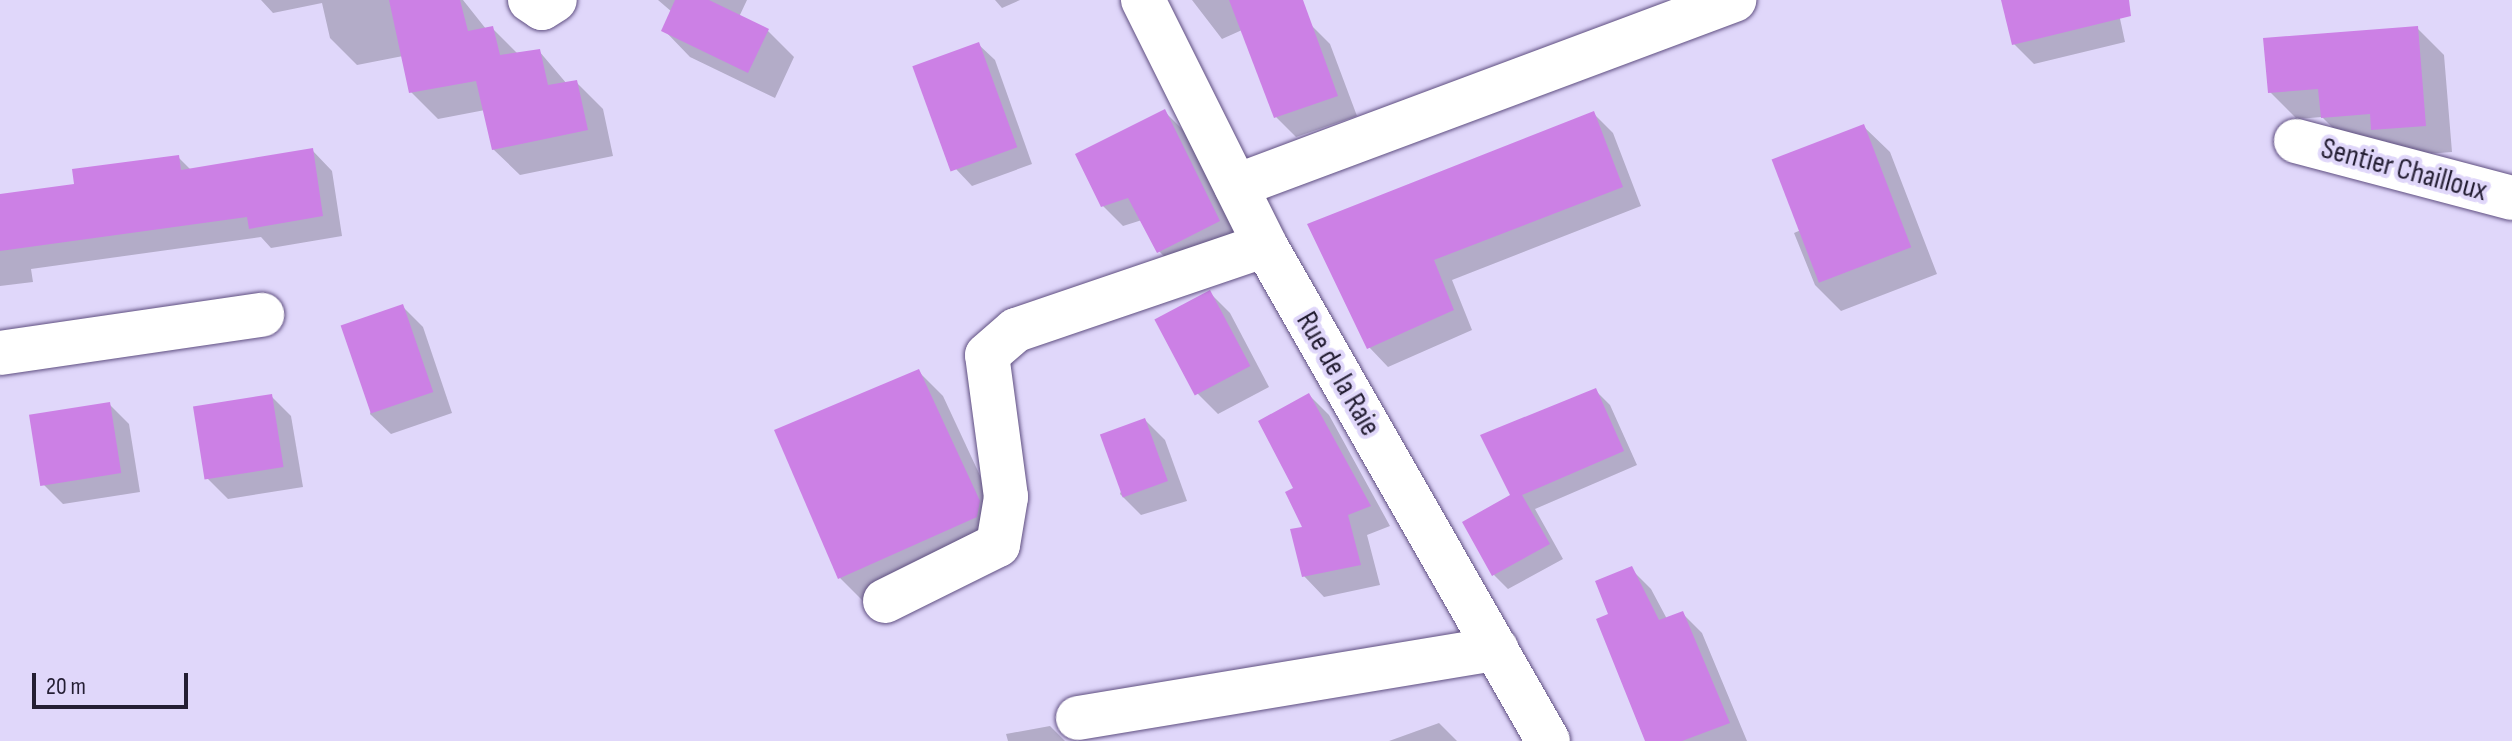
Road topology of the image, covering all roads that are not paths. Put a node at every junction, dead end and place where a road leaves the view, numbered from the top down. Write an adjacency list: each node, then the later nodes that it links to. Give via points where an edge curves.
1 (530, 0): 2 (street, via 542,8)
2 (555, 0)
3 (1143, 0): 6 (street, Rue de la Raie)
4 (1734, 0): 6 (street)
5 (2296, 141): 7 (street, Sentier Chailloux)
6 (1236, 186): 8 (street, Rue de la Raie)
7 (2512, 198)
8 (1265, 245): 11 (street, via 1016,330 987,355 1006,497 998,545); 12 (street, Rue de la Raie)
9 (262, 315): 10 (street)
10 (0, 353)
11 (885, 601)
12 (1496, 649): 13 (street); 14 (street, Rue de la Raie)
13 (1078, 718)
14 (1548, 741)

